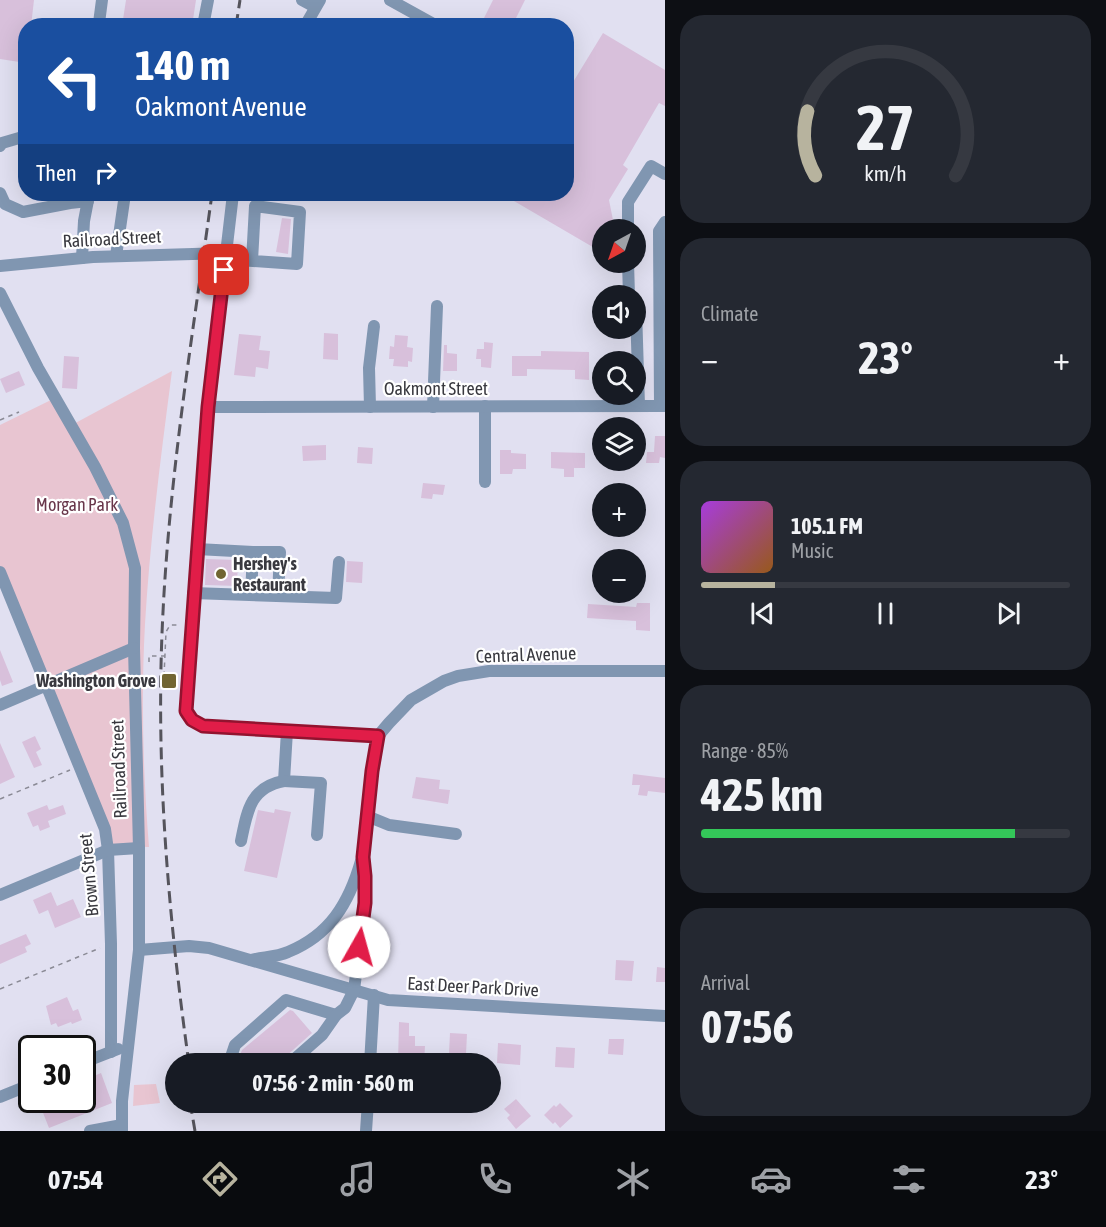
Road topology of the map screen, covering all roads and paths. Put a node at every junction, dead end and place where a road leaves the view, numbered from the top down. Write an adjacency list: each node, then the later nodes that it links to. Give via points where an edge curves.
1 (102, 0): 6 (street)
2 (208, 0): 7 (street)
3 (302, 0): 5 (street)
4 (390, 0): 9 (street)
5 (318, 4): 8 (street)
6 (100, 18)
7 (205, 18)
8 (310, 18)
9 (423, 18)
10 (18, 138): 11 (street)
11 (0, 146)
12 (665, 174): 18 (street, via 651,166 628,202)
13 (0, 193): 14 (street, via 5,204 22,212)
14 (71, 201)
15 (88, 201): 22 (street)
16 (124, 201): 20 (street)
17 (232, 201): 21 (street)
18 (628, 219)
19 (665, 222): 31 (street, via 659,231)
20 (116, 256): 21 (street, Railroad Street); 22 (street, Railroad Street)
21 (226, 256): 23 (street, Railroad Street); 32 (street)
22 (82, 258): 24 (street, Railroad Street)
23 (252, 261): 23 (street, Railroad Street, via 297,264 300,212 255,206)
24 (0, 266)
25 (0, 292): 46 (street, Railroad Street, via 123,523 135,568)
26 (436, 306): 34 (street)
27 (374, 326): 33 (street)
28 (637, 339): 30 (street)
29 (485, 406): 30 (street, Oakmont Street); 34 (street, Oakmont Street); 37 (street)
30 (639, 406): 31 (street, Oakmont Street)
31 (663, 406)
32 (208, 407): 33 (street, Oakmont Street); 38 (street)
33 (370, 407): 34 (street, Oakmont Street)
34 (433, 407)
35 (19, 412): 36 (path)
36 (0, 420)
37 (485, 482)
38 (197, 549): 39 (street); 42 (street)
39 (253, 552): 43 (street); 44 (street, via 280,552)
40 (339, 562): 44 (street, via 336,598)
41 (0, 572): 51 (street, Brown Street)
42 (193, 593): 43 (street); 53 (street, via 186,711 192,720 203,726)
43 (251, 596): 44 (street)
44 (278, 596)
45 (170, 625): 47 (path, via 166,632)
46 (134, 648): 51 (street); 62 (street, Railroad Street)
47 (166, 657): 48 (path, via 149,656); 50 (path)
48 (149, 662)
49 (665, 671): 54 (street, Central Avenue, via 489,671 458,676 411,700)
50 (164, 676)
51 (46, 684): 52 (street); 55 (street, Brown Street)
52 (0, 705)
53 (287, 731): 54 (street); 56 (street)
54 (378, 736): 58 (street)
55 (79, 766): 57 (path); 63 (street, Brown Street, via 105,829)
56 (284, 781): 60 (street, via 321,783); 61 (street, via 271,783 254,798)
57 (0, 799)
58 (367, 816): 59 (street, via 389,825); 64 (street)
59 (456, 834)
60 (317, 835)
61 (241, 841)
62 (139, 848): 63 (street); 67 (street, Railroad Street)
63 (108, 850): 65 (street); 66 (street, Brown Street)
64 (363, 857): 68 (street, East Deer Park Drive, via 343,908 325,929 286,953); 70 (street, via 365,903)
65 (0, 895)
66 (111, 944): 69 (path); 75 (street, Brown Street)
67 (146, 950): 68 (street, East Deer Park Drive, via 189,946); 74 (street, Railroad Street)
68 (248, 960): 70 (street, East Deer Park Drive)
69 (0, 989)
70 (354, 990): 71 (street, East Deer Park Drive); 72 (street, via 345,1008)
71 (374, 995): 73 (street, East Deer Park Drive, via 388,1000); 78 (street)
72 (336, 1015): 76 (street, via 286,1000 235,1045); 77 (street, via 322,1035)
73 (665, 1016)
74 (128, 1045): 75 (street); 83 (street, Railroad Street)
75 (111, 1052): 79 (street)
76 (232, 1053)
77 (302, 1053)
78 (371, 1053)
79 (96, 1058)
80 (18, 1090): 81 (street)
81 (0, 1097)
82 (367, 1113): 85 (street)
83 (122, 1128): 84 (street)
84 (96, 1130)
85 (366, 1131)

